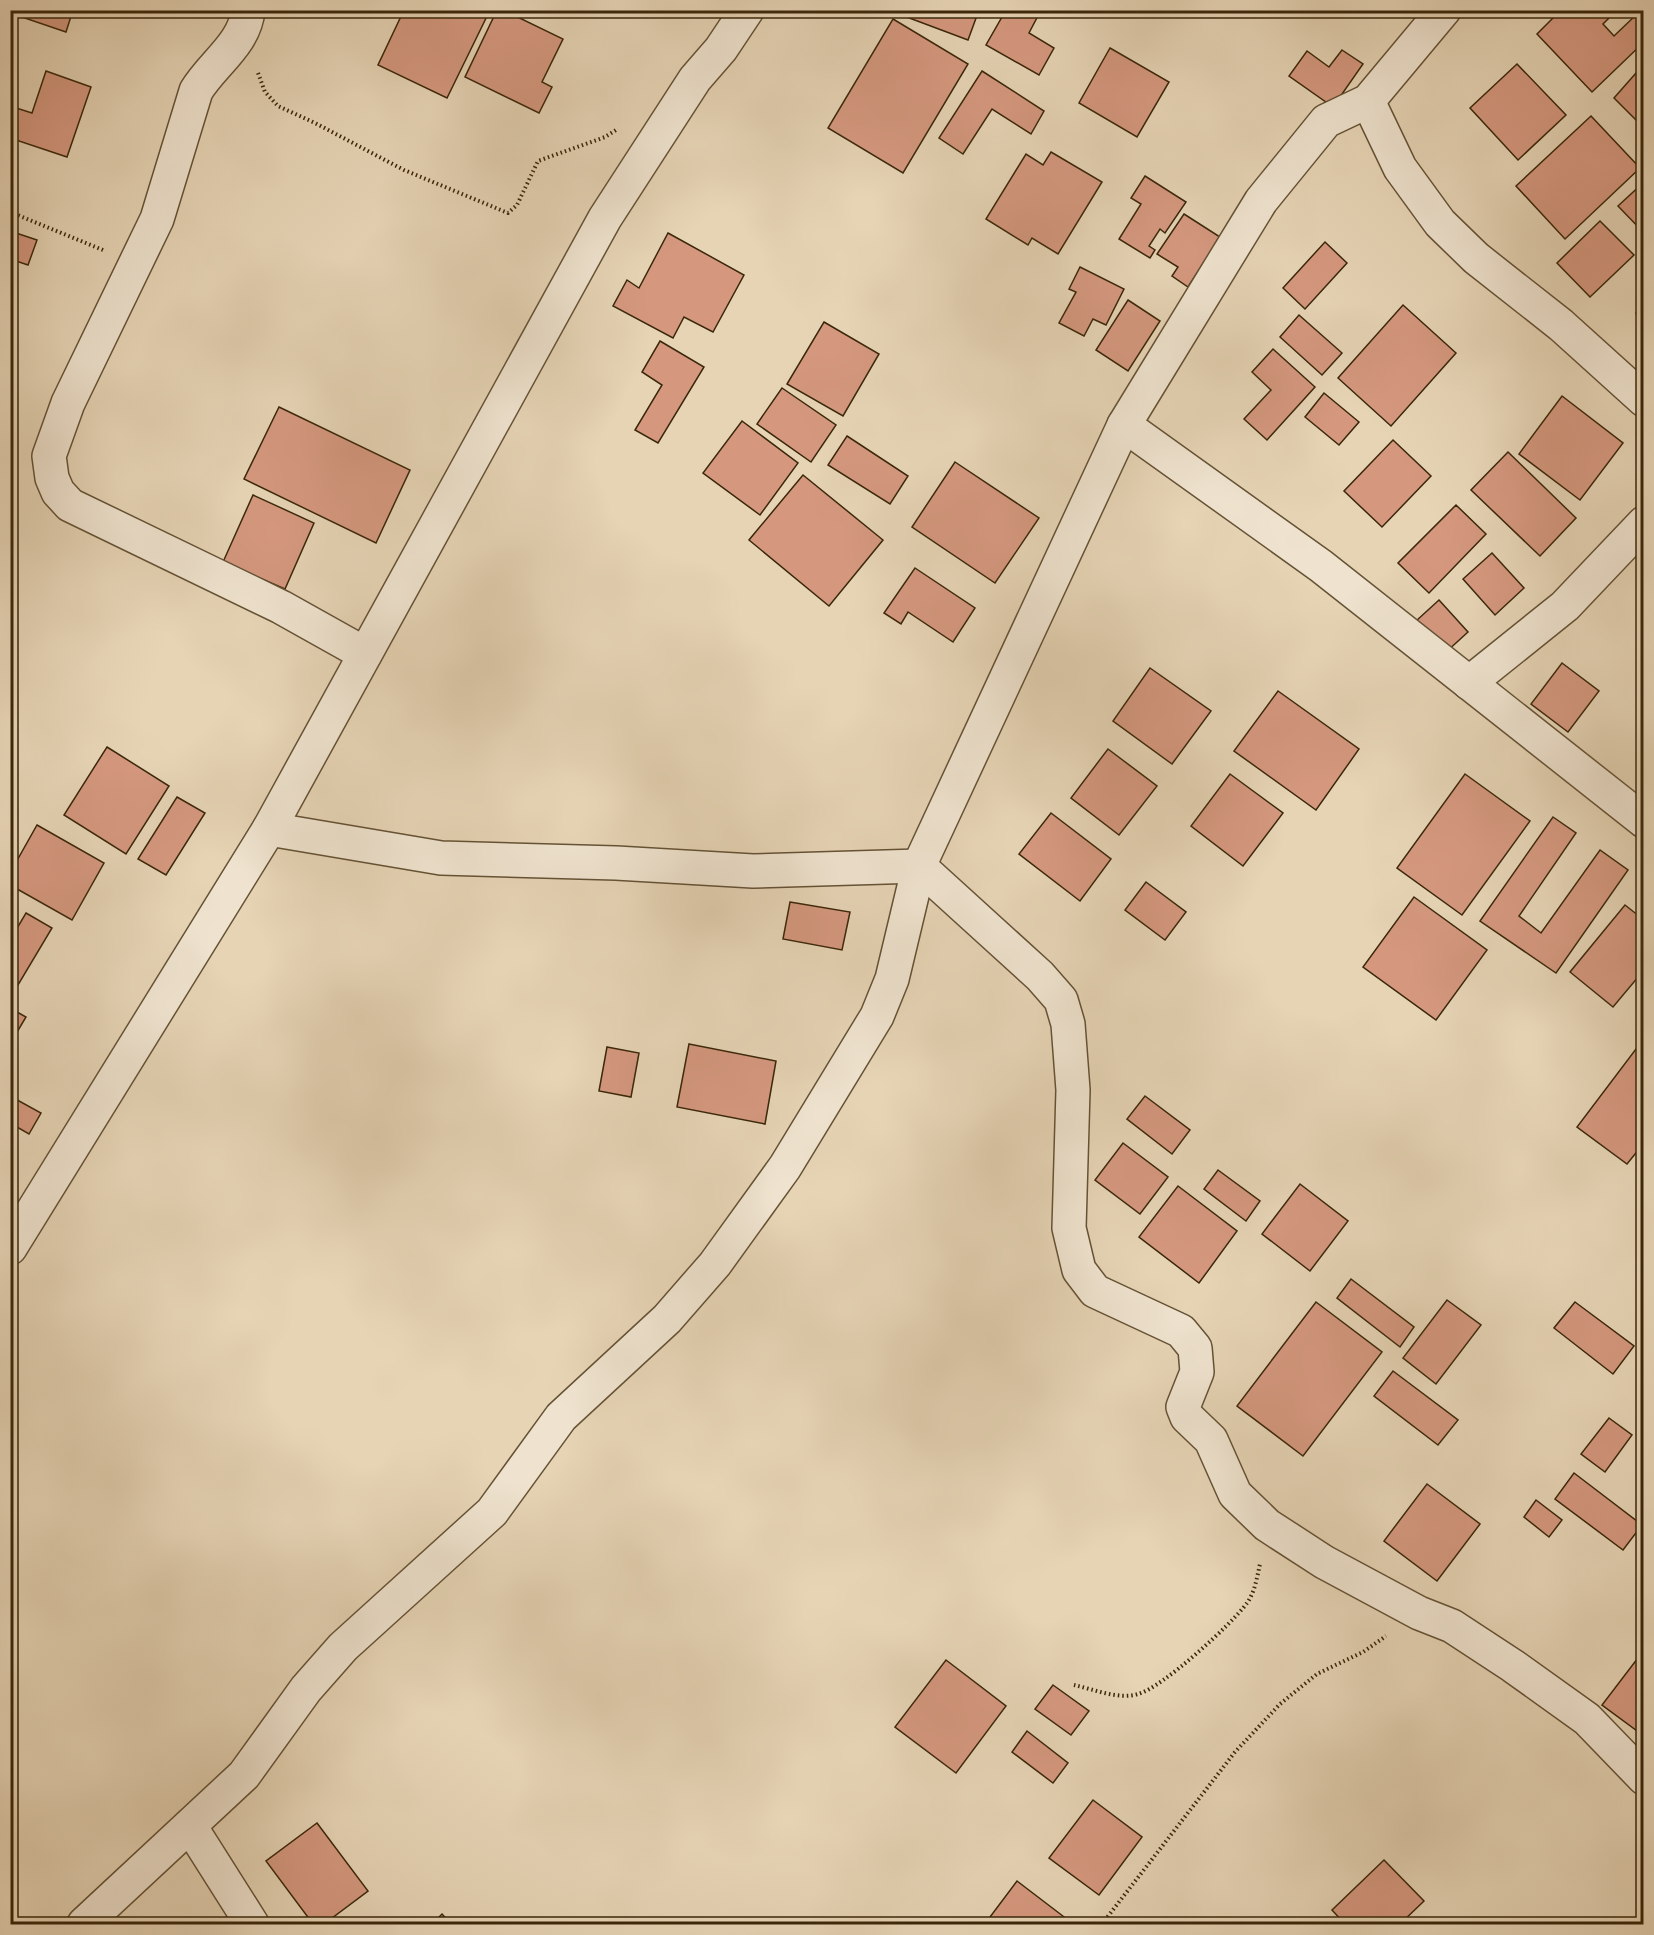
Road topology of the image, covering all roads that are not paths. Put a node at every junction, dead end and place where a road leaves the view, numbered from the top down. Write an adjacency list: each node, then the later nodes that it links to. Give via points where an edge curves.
1 (747, 10): 8 (street, via 695,79 604,218)
2 (1444, 10): 4 (street)
3 (248, 13): 8 (street, via 233,47 196,91 157,219 68,403 49,456 52,478 70,505 281,607)
4 (1368, 101): 5 (street, via 1400,168 1440,223); 6 (street, via 1326,121 1261,201)
5 (1644, 400)
6 (1124, 425): 9 (street, via 1321,566); 12 (street)
7 (1644, 523): 9 (street, via 1565,606)
8 (365, 654): 11 (street)
9 (1469, 683): 10 (street)
10 (1644, 821)
11 (269, 829): 12 (street, via 441,858 753,871); 13 (street)
12 (919, 866): 14 (street, via 1040,976 1061,1000 1068,1024 1073,1090 1069,1228 1079,1270 1095,1291 1181,1331 1195,1348 1197,1372 1183,1407 1187,1418 1211,1440 1235,1494 1267,1525 1324,1562 1419,1613 1452,1626 1587,1719); 15 (street, via 892,979 876,1016 785,1167 715,1263 667,1319 561,1417 492,1512 343,1647 306,1689 244,1775)
13 (10, 1248)
14 (1644, 1778)
15 (190, 1826): 16 (street); 17 (street)
16 (86, 1924)
17 (252, 1924)

